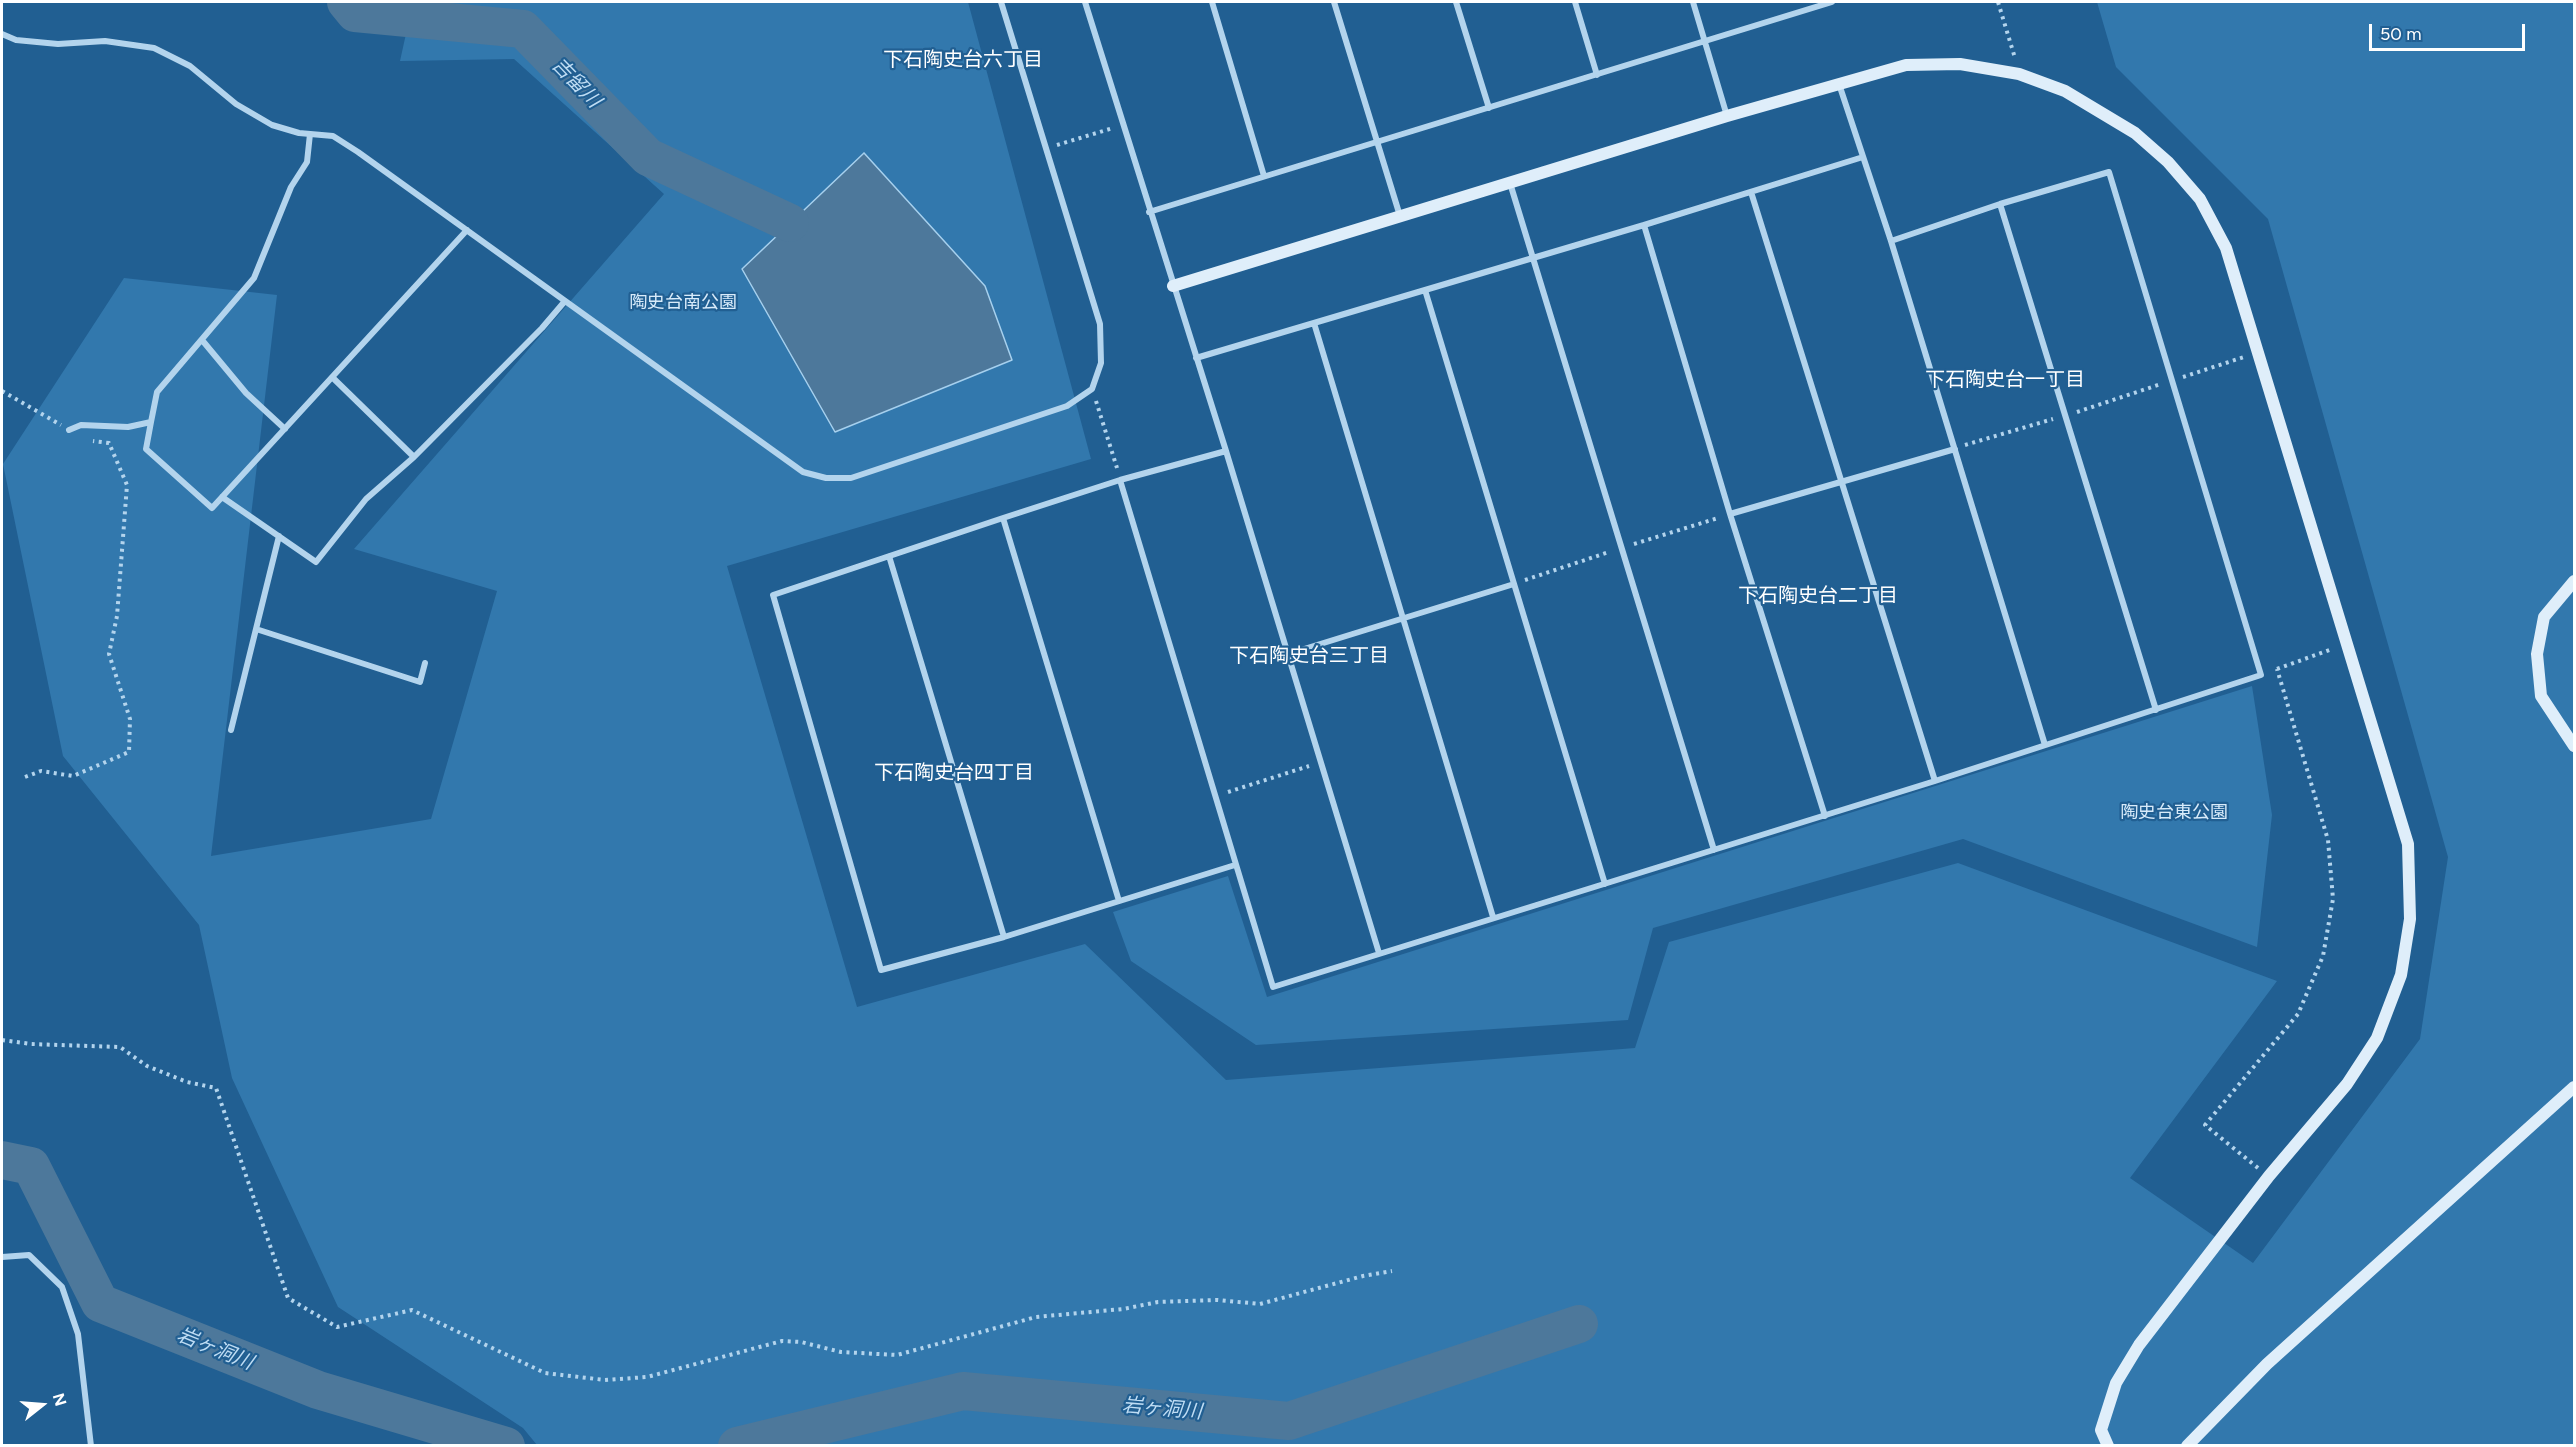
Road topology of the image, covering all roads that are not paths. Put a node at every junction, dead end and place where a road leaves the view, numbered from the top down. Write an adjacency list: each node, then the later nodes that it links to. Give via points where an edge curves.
1 (1001, 2): 31 (street, via 1100,324 1101,363 1092,389 1067,406 851,478 826,478 803,472)
2 (1085, 2): 23 (street)
3 (1212, 2): 19 (street)
4 (1334, 2): 17 (street)
5 (1456, 2): 14 (street)
6 (1575, 2): 12 (street)
7 (1693, 2): 11 (street)
8 (1832, 2): 9 (street)
9 (1812, 4): 11 (street)
10 (2, 34): 16 (street, via 16,40 58,44 105,41 154,48 189,66 236,104 272,124)
11 (1705, 42): 12 (street); 15 (street)
12 (1597, 75): 14 (street)
13 (1839, 84): 15 (street); 18 (street); 71 (street, via 1906,65 1960,64 2019,74 2065,91 2135,133 2168,162 2200,199 2226,248 2408,844 2410,919 2402,975 2377,1038 2348,1084 2269,1176 2139,1345 2116,1383 2101,1430)
14 (1489, 108): 17 (street)
15 (1727, 116): 20 (street)
16 (310, 134): 26 (street, via 333,136); 33 (street, via 307,162 291,187 254,278)
17 (1376, 142): 19 (street); 24 (street)
18 (1863, 157): 21 (street); 27 (street)
19 (1264, 176): 23 (street)
20 (1510, 182): 24 (street); 28 (street)
21 (1751, 192): 25 (street); 43 (street)
22 (2000, 204): 27 (street); 55 (street); 55 (street, via 2109,172 2261,675)
23 (1149, 212): 29 (street)
24 (1400, 216): 29 (street)
25 (1644, 225): 28 (street); 45 (street)
26 (467, 230): 31 (street); 35 (street)
27 (1891, 241): 39 (street)
28 (1533, 258): 30 (street); 61 (street)
29 (1173, 286): 34 (street)
30 (1425, 290): 32 (street); 50 (street)
31 (565, 301): 41 (street)
32 (1314, 323): 34 (street); 51 (street)
33 (202, 340): 36 (street, via 157,392); 37 (street, via 246,393)
34 (1196, 358): 40 (street)
35 (332, 377): 37 (street); 41 (street)
36 (152, 422): 38 (street, via 128,427 81,425); 44 (street, via 146,449 212,508)
37 (285, 429): 44 (street)
38 (69, 430)
39 (1955, 449): 43 (street); 57 (street)
40 (1226, 451): 42 (street); 53 (street)
41 (414, 457): 47 (street, via 366,499 316,562)
42 (1120, 480): 46 (street); 62 (street)
43 (1843, 481): 45 (street); 59 (street)
44 (222, 497): 47 (street)
45 (1730, 514): 60 (street)
46 (1003, 518): 48 (street); 64 (street)
47 (279, 536): 52 (street)
48 (888, 556): 66 (street); 66 (street, via 773,595 881,970)
49 (2574, 581): 58 (street, via 2544,617 2536,654 2541,696)
50 (1514, 584): 51 (street); 63 (street)
51 (1403, 618): 53 (street); 65 (street)
52 (256, 629): 54 (street, via 420,682); 56 (street)
53 (1288, 654): 67 (street)
54 (425, 663)
55 (2156, 710): 57 (street)
56 (231, 730)
57 (2045, 745): 59 (street)
58 (2574, 746)
59 (1935, 782): 60 (street)
60 (1825, 816): 61 (street)
61 (1714, 850): 63 (street)
62 (1235, 865): 64 (street); 67 (street, via 1273,987)
63 (1605, 884): 65 (street)
64 (1119, 901): 66 (street)
65 (1493, 917): 67 (street)
66 (1004, 937)
67 (1379, 952)
68 (2574, 1088): 72 (street, via 2267,1364)
69 (2, 1257): 70 (street, via 29,1255 62,1287 78,1334)
70 (91, 1446)
71 (2108, 1446)
72 (2187, 1446)

